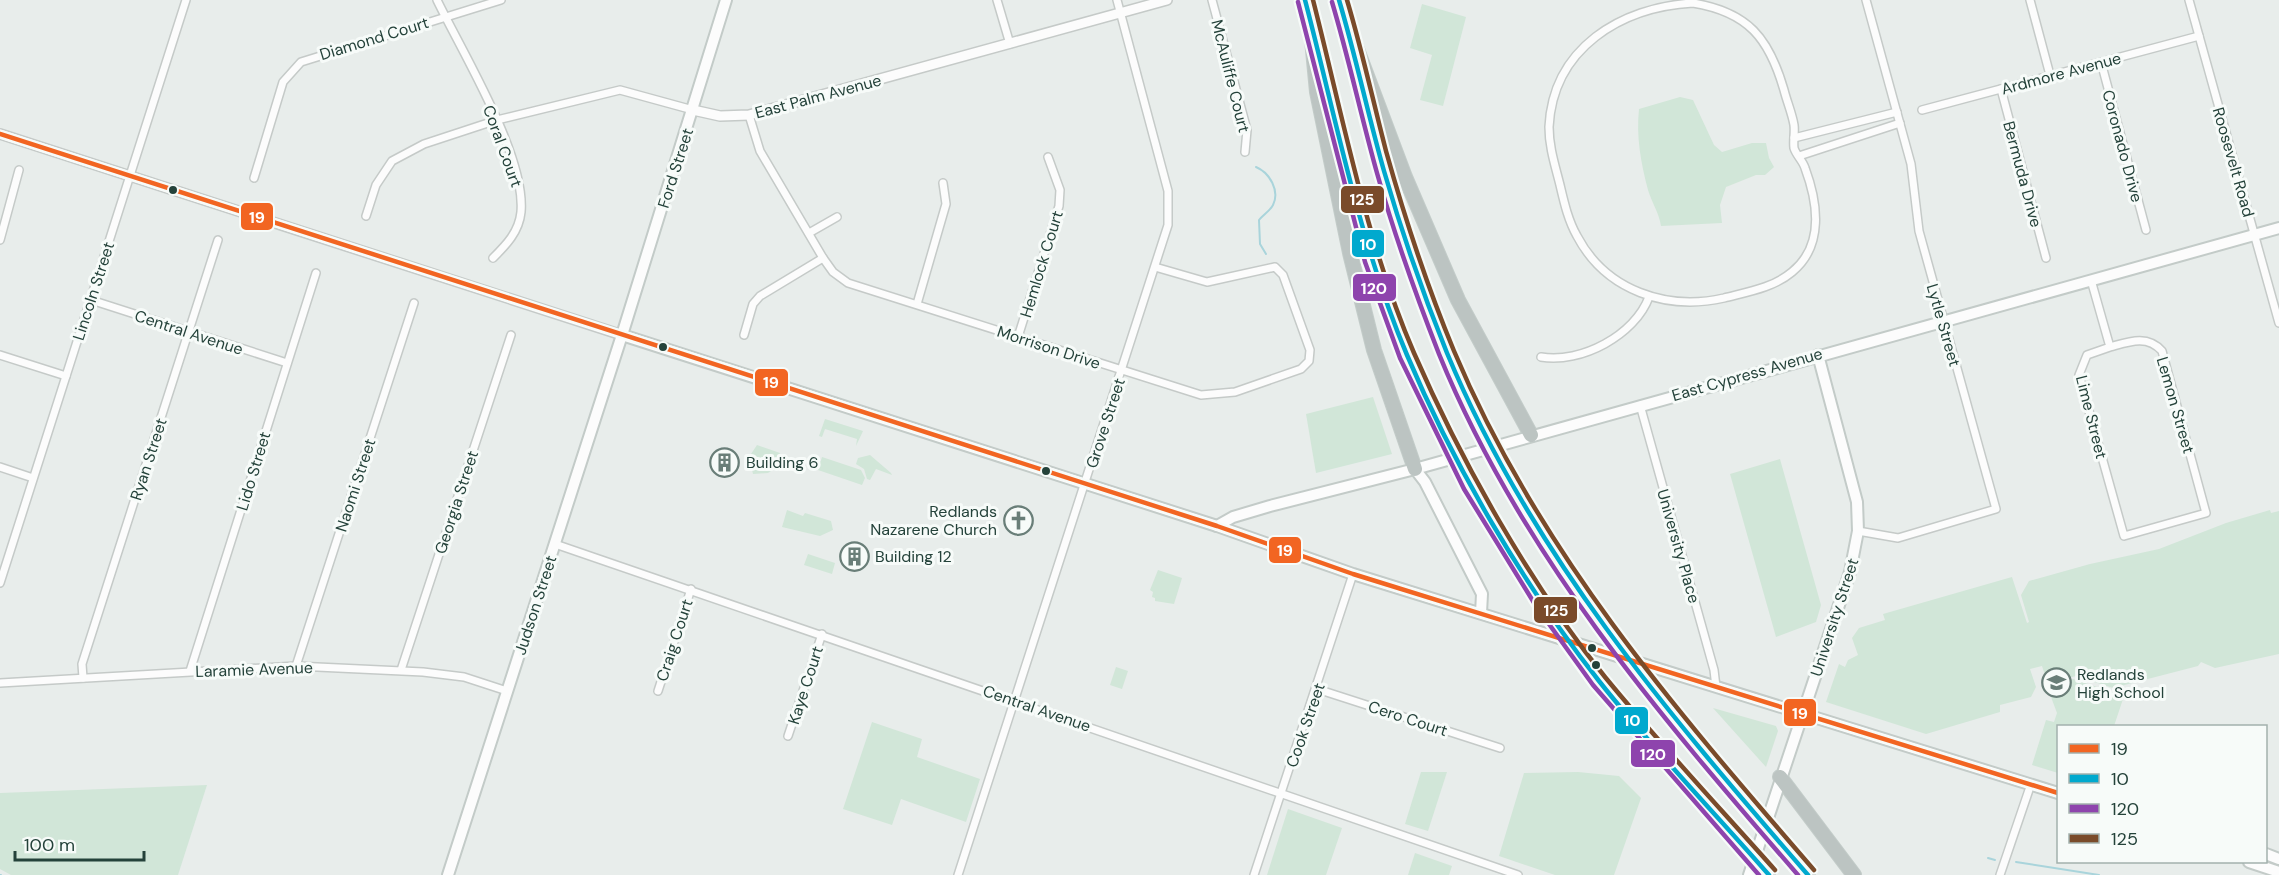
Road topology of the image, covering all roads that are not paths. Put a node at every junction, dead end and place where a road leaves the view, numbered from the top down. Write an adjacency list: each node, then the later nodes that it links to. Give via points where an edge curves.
1 (186, 0): 34 (street, Lincoln Street)
2 (437, 0): 15 (street, Coral Court)
3 (501, 0): 15 (street, Diamond Court)
4 (726, 0): 23 (main road, Ford Street)
5 (997, 0): 18 (street)
6 (1117, 0): 14 (street, Grove Street)
7 (1167, 0): 14 (street, East Palm Avenue)
8 (1212, 0): 30 (street, McAuliffe Court, via 1247,130)
9 (1305, 0): 16 (highway)
10 (1866, 0): 24 (street, Lytle Street)
11 (2030, 0): 20 (street)
12 (2189, 0): 17 (street, Roosevelt Road)
13 (1341, 6): 70 (highway, via 1405,177 1458,300); 109 (highway, bridge, via 1407,245 1448,355 1506,474 1548,549 1594,618 1657,700)
14 (1120, 13): 18 (street, East Palm Avenue); 48 (street, Grove Street, via 1168,191 1168,225)
15 (445, 16): 26 (street, Coral Court); 35 (street, Diamond Court, via 301,62 283,82)
16 (1310, 19): 72 (highway, via 1317,92 1350,253 1374,350); 108 (highway, bridge, via 1372,259 1407,355 1471,486 1542,602 1599,681)
17 (2199, 36): 19 (street, Ardmore Avenue); 42 (street, Roosevelt Road)
18 (1010, 44): 25 (street, East Palm Avenue)
19 (2101, 62): 20 (street, Ardmore Avenue); 40 (street, Coronado Drive)
20 (2050, 75): 21 (street, Ardmore Avenue)
21 (2001, 89): 22 (street, Ardmore Avenue); 47 (street, Bermuda Drive)
22 (1922, 110)
23 (693, 111): 25 (street, East Palm Avenue, via 720,116); 26 (street, East Palm Avenue, via 620,90); 59 (main road, Ford Street)
24 (1897, 112): 27 (street, Lytle Street); 29 (street)
25 (749, 115): 41 (street, Morrison Drive, via 760,151)
26 (497, 120): 37 (street, East Palm Avenue, via 424,144 392,160 376,185); 45 (street, Coral Court, via 518,180 521,213 514,234)
27 (1900, 123): 31 (street); 55 (street, Lytle Street, via 1911,164 1919,231)
28 (0, 134): 34 (street)
29 (1794, 138): 31 (street); 51 (street, via 1777,66 1765,43 1738,18 1719,9 1693,3 1653,8 1603,29 1583,48 1566,72 1551,112 1551,151 1563,197 1576,236 1594,261 1615,280)
30 (1245, 152)
31 (1799, 156): 51 (street, via 1815,201 1816,227 1809,250 1796,269 1768,286 1707,302 1679,303)
32 (1048, 157): 61 (street, Hemlock Court, via 1060,190 1059,206)
33 (19, 170): 43 (street)
34 (131, 176): 52 (street, Lincoln Street); 59 (street)
35 (254, 178)
36 (942, 183): 54 (street, via 946,204)
37 (366, 216)
38 (837, 217): 41 (street)
39 (2279, 228): 42 (main road, East Cypress Avenue)
40 (2146, 230)
41 (809, 232): 46 (street, Morrison Drive)
42 (2255, 235): 50 (main road, East Cypress Avenue); 56 (street, Roosevelt Road)
43 (0, 240)
44 (218, 240): 57 (street, Ryan Street)
45 (493, 258)
46 (823, 258): 54 (street, Morrison Drive, via 848,283); 60 (street, via 760,296 753,304)
47 (2046, 258)
48 (1155, 267): 67 (street, Grove Street); 67 (street, Morrison Drive, via 1207,282 1275,267 1283,274 1310,350 1310,361 1301,369 1218,395 1201,395)
49 (316, 273): 66 (street, Lido Street)
50 (2091, 280): 55 (main road, East Cypress Avenue); 62 (street)
51 (1649, 297): 65 (street, via 1630,324 1605,343 1557,360)
52 (91, 300): 57 (street, Central Avenue); 68 (street, Lincoln Street)
53 (414, 303): 84 (street, Naomi Street)
54 (917, 304): 61 (street, Morrison Drive)
55 (1943, 321): 63 (main road, East Cypress Avenue); 76 (street, Lytle Street, via 1996,509 1898,538)
56 (2279, 323)
57 (189, 331): 66 (street, Central Avenue); 87 (street, Ryan Street, via 82,664)
58 (510, 335): 85 (street, Georgia Street)
59 (622, 335): 74 (main road); 78 (main road, Judson Street)
60 (744, 335)
61 (1018, 337): 67 (street, Morrison Drive)
62 (2110, 347): 77 (street, Lime Street, via 2087,355 2079,375); 77 (street, Lemon Street, via 2144,340 2162,351 2206,513)
63 (1818, 354): 69 (main road, East Cypress Avenue); 76 (main road, University Street, via 1855,489)
64 (0, 355): 68 (street)
65 (1541, 357)
66 (286, 363): 86 (street, Lido Street)
67 (1122, 371): 74 (street, Grove Street)
68 (66, 376): 73 (street, Lincoln Street)
69 (1640, 405): 70 (main road, East Cypress Avenue); 89 (street, University Place)
70 (1531, 435): 72 (main road, East Cypress Avenue)
71 (0, 467): 73 (street)
72 (1415, 469): 75 (main road, East Cypress Avenue, via 1259,509); 82 (main road, via 1482,594)
73 (33, 478): 80 (street, Lincoln Street)
74 (1086, 484): 75 (main road); 93 (street, Grove Street)
75 (1218, 526): 79 (main road)
76 (1858, 531): 94 (main road, University Street, via 1850,572)
77 (2124, 536)
78 (555, 544): 81 (street, Central Avenue); 91 (main road, Judson Street)
79 (1353, 574): 82 (main road); 90 (street, Cook Street)
80 (1, 577)
81 (691, 589): 83 (street, Central Avenue); 92 (street, Craig Court)
82 (1481, 613): 89 (main road)
83 (822, 634): 93 (street, Central Avenue); 95 (street, Kaye Court)
84 (296, 666): 85 (street, Laramie Avenue); 86 (street, Laramie Avenue)
85 (401, 670): 91 (street, Laramie Avenue, via 464,677)
86 (190, 671): 87 (street, Laramie Avenue)
87 (83, 678): 88 (street, Laramie Avenue)
88 (0, 683)
89 (1716, 687): 94 (main road)
90 (1317, 689): 96 (street, Cero Court); 99 (street, Cook Street)
91 (507, 691): 103 (main road, Judson Street)
92 (658, 691)
93 (1015, 700): 99 (street, Central Avenue); 104 (street, Grove Street)
94 (1802, 713): 97 (main road, University Street); 98 (main road)
95 (788, 736)
96 (1500, 748)
97 (1780, 777): 107 (main road, University Street); 110 (highway)
98 (2031, 784): 100 (main road); 111 (street)
99 (1281, 793): 105 (street, Cook Street); 106 (street, Central Avenue)
100 (2057, 793)
101 (2254, 863): 102 (main road)
102 (2279, 872)
103 (448, 875)
104 (958, 875)
105 (1254, 875)
106 (1518, 875)
107 (1749, 875)
108 (1769, 875)
109 (1808, 875)
110 (1854, 875)
111 (2000, 875)

